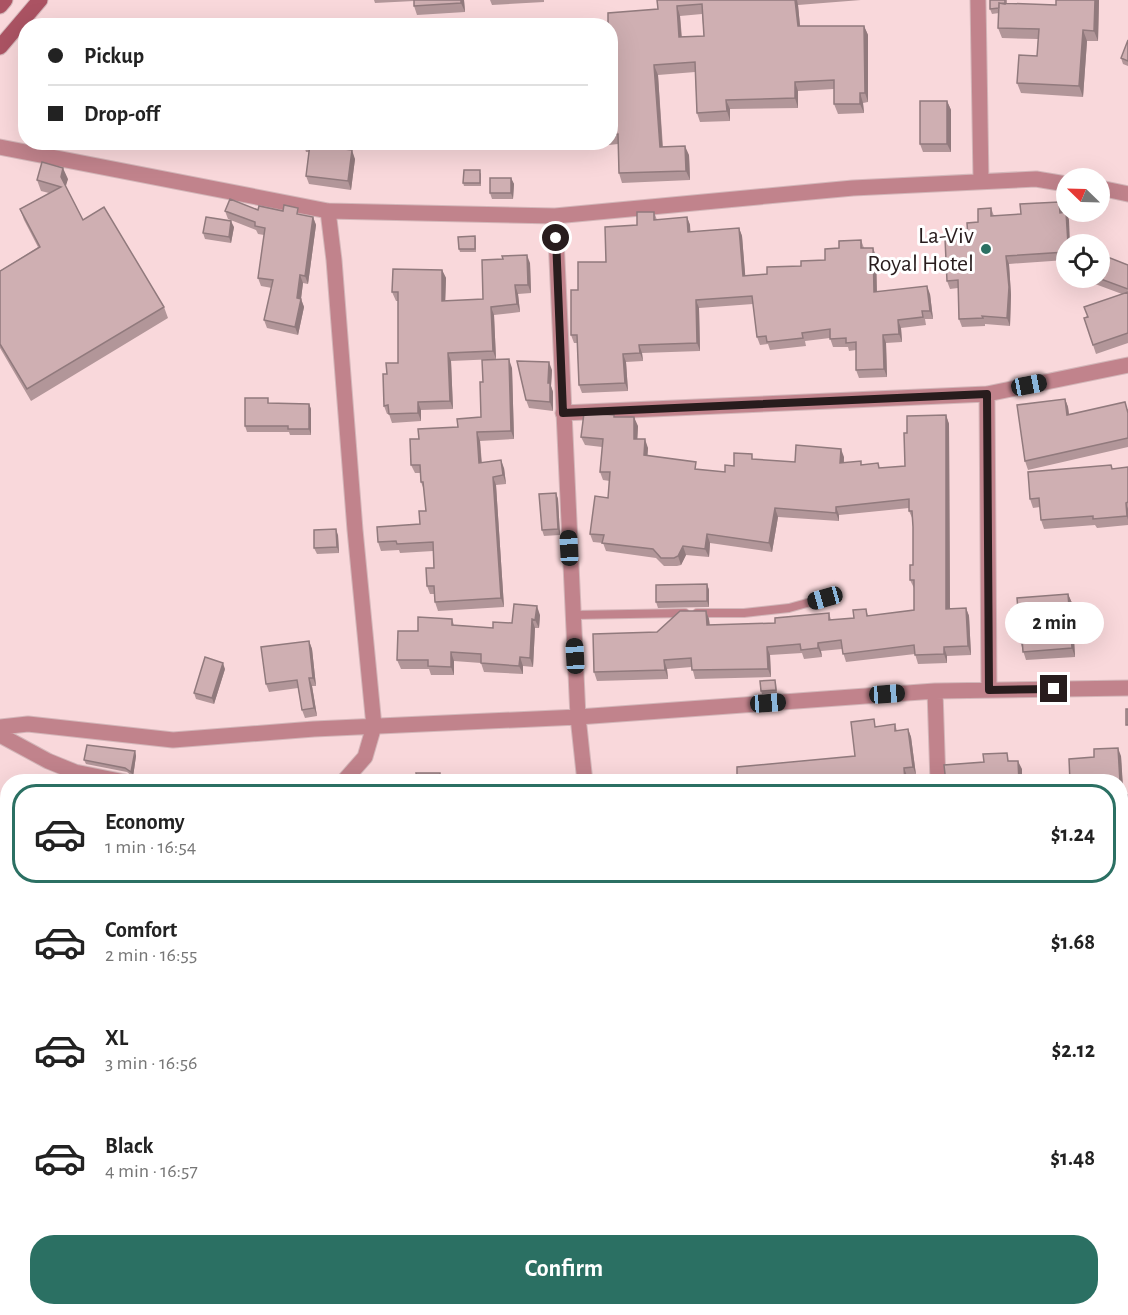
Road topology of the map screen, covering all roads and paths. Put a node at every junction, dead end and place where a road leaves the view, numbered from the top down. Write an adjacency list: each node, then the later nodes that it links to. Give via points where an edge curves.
1 (5, 0): 4 (main road)
2 (40, 0): 5 (main road)
3 (978, 0): 9 (street)
4 (0, 6)
5 (25, 18)
6 (18, 26): 7 (main road)
7 (0, 47)
8 (0, 147): 13 (street)
9 (981, 181): 10 (street); 14 (street, via 853,188)
10 (1056, 182)
11 (1110, 190): 12 (street)
12 (1128, 194)
13 (328, 211): 14 (street); 24 (street)
14 (555, 216): 17 (street)
15 (1128, 365): 16 (street)
16 (987, 394): 17 (street); 21 (street)
17 (563, 413): 19 (street)
18 (825, 598): 19 (lane, via 789,609 744,613)
19 (573, 615): 23 (street)
20 (1128, 688): 21 (street)
21 (989, 690): 22 (street)
22 (935, 691): 23 (street); 30 (street)
23 (578, 717): 24 (street); 29 (street)
24 (374, 726): 25 (street, via 173,740 28,724); 28 (street, via 365,757)
25 (0, 727)
26 (0, 735): 27 (street, via 48,761)
27 (85, 774)
28 (350, 774)
29 (584, 774)
30 (938, 774)

